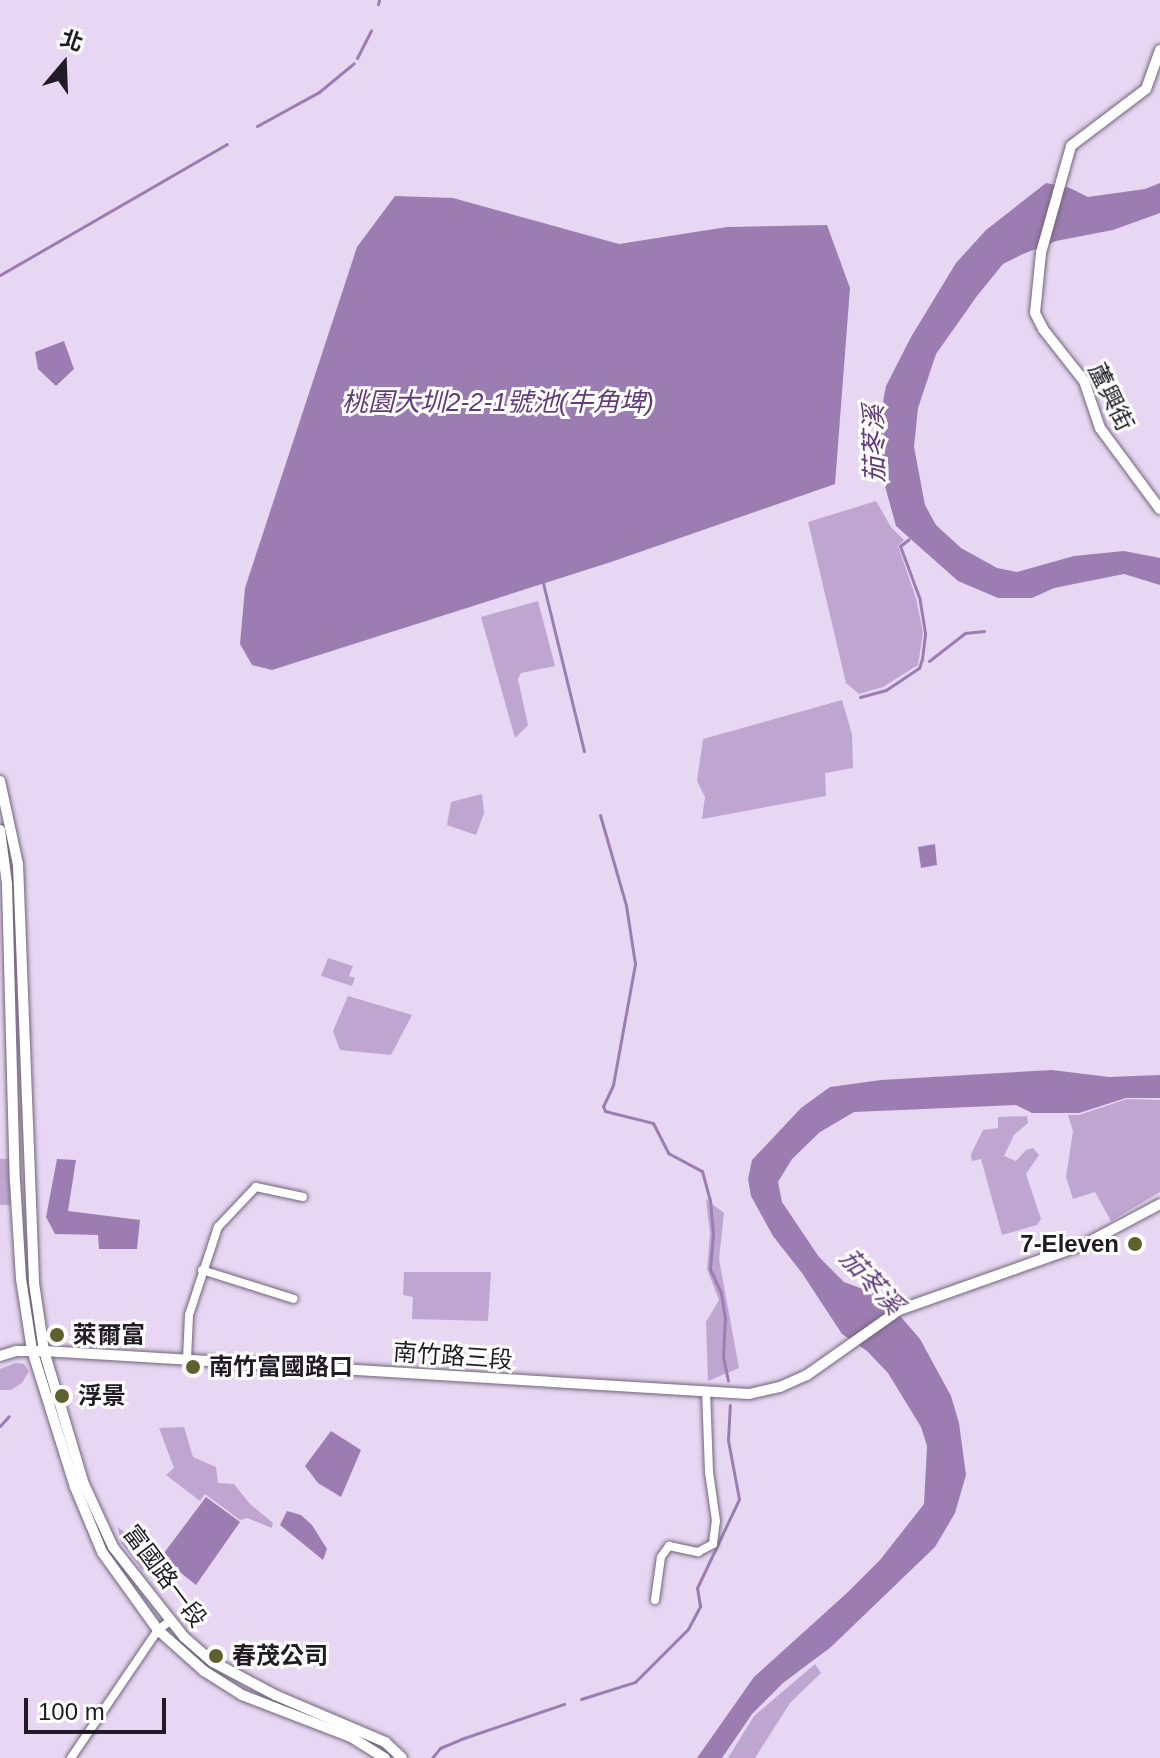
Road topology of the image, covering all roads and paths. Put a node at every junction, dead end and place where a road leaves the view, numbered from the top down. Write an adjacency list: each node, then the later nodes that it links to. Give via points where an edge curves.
1 (1160, 50): 2 (street, 蘆興街, via 1146,89 1071,146 1041,253 1035,313 1084,381 1100,428)
2 (1160, 509)
3 (0, 781): 10 (street, 富國路一段, via 18,864 34,1283)
4 (0, 830): 9 (street, 富國路一段, via 7,884 21,1279)
5 (303, 1197): 7 (street, via 256,1187 218,1227)
6 (1160, 1204): 13 (street, 南竹路三段, via 1083,1245 899,1310 807,1375 780,1387 749,1394)
7 (202, 1270): 8 (street); 12 (street, via 189,1315)
8 (294, 1299)
9 (32, 1350): 10 (street, 南竹路三段); 11 (street, 南竹路三段); 16 (street, 富國路一段, via 75,1487 102,1552)
10 (44, 1351): 12 (street, 南竹路三段); 15 (street, 富國路一段, via 84,1484 113,1547)
11 (0, 1356)
12 (187, 1359): 13 (street, 南竹路三段)
13 (706, 1391): 14 (street, via 716,1521 713,1544 698,1552 669,1546 661,1557)
14 (655, 1600)
15 (170, 1621): 16 (street); 19 (street, 富國路一段, via 213,1662 385,1742)
16 (158, 1630): 17 (street); 18 (street, 富國路一段, via 204,1671 242,1695 351,1737)
17 (71, 1758)
18 (385, 1758)
19 (402, 1758)

